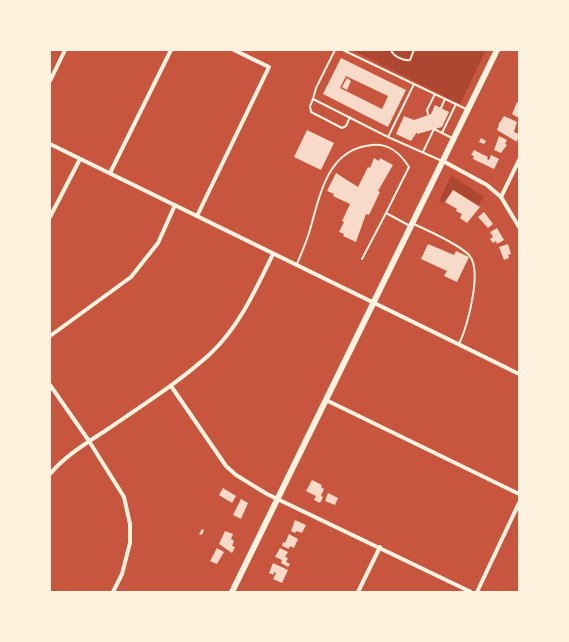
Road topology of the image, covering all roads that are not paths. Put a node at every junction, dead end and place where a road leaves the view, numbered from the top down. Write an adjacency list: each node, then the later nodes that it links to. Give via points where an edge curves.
1 (65, 50): 9 (street)
2 (171, 50): 27 (street)
3 (234, 50): 31 (street, via 269,67)
4 (335, 50): 12 (lane)
5 (343, 50): 10 (lane)
6 (391, 50): 7 (lane, via 406,60 410,60)
7 (414, 50)
8 (498, 50): 16 (main road)
9 (50, 81)
10 (414, 84): 11 (lane); 20 (lane)
11 (435, 94): 13 (lane); 17 (lane, via 427,110)
12 (313, 99): 18 (lane); 18 (lane, via 311,112 342,128 346,126)
13 (445, 99): 14 (lane); 15 (lane)
14 (456, 104): 16 (lane); 19 (lane)
15 (441, 108)
16 (468, 110): 21 (main road)
17 (428, 114)
18 (350, 117): 20 (lane)
19 (442, 133): 21 (lane); 23 (lane, via 434,129)
20 (388, 137): 23 (lane)
21 (454, 139): 26 (main road)
22 (50, 144): 24 (street)
23 (423, 152): 26 (lane)
24 (80, 159): 27 (street); 32 (street)
25 (519, 160): 28 (street)
26 (443, 161): 28 (street, via 487,185); 33 (main road)
27 (110, 173): 29 (street)
28 (501, 198): 34 (street)
29 (175, 205): 31 (street); 39 (street, via 158,243 131,277)
30 (386, 213): 33 (lane); 36 (lane); 37 (lane, via 409,167 389,146 369,145 352,151 338,160 319,194 309,235)
31 (197, 216): 35 (street)
32 (50, 217)
33 (412, 225): 38 (main road); 40 (lane, via 448,241 469,255 473,262 474,287 466,329)
34 (519, 227)
35 (273, 254): 37 (street); 43 (street, via 240,315 222,342)
36 (362, 259)
37 (297, 266): 38 (street)
38 (374, 303): 40 (street); 44 (main road)
39 (50, 336)
40 (459, 345): 41 (street)
41 (519, 374)
42 (50, 386): 45 (street)
43 (171, 386): 45 (street); 48 (street, via 226,466 252,485)
44 (326, 400): 47 (street); 48 (main road)
45 (89, 441): 46 (street, via 62,461); 51 (street, via 124,497 130,524 129,552)
46 (50, 474)
47 (519, 494)
48 (278, 498): 50 (street); 52 (main road)
49 (519, 503): 55 (street)
50 (380, 547): 53 (street); 54 (street)
51 (113, 592)
52 (232, 592)
53 (358, 592)
54 (471, 592)
55 (477, 592)

